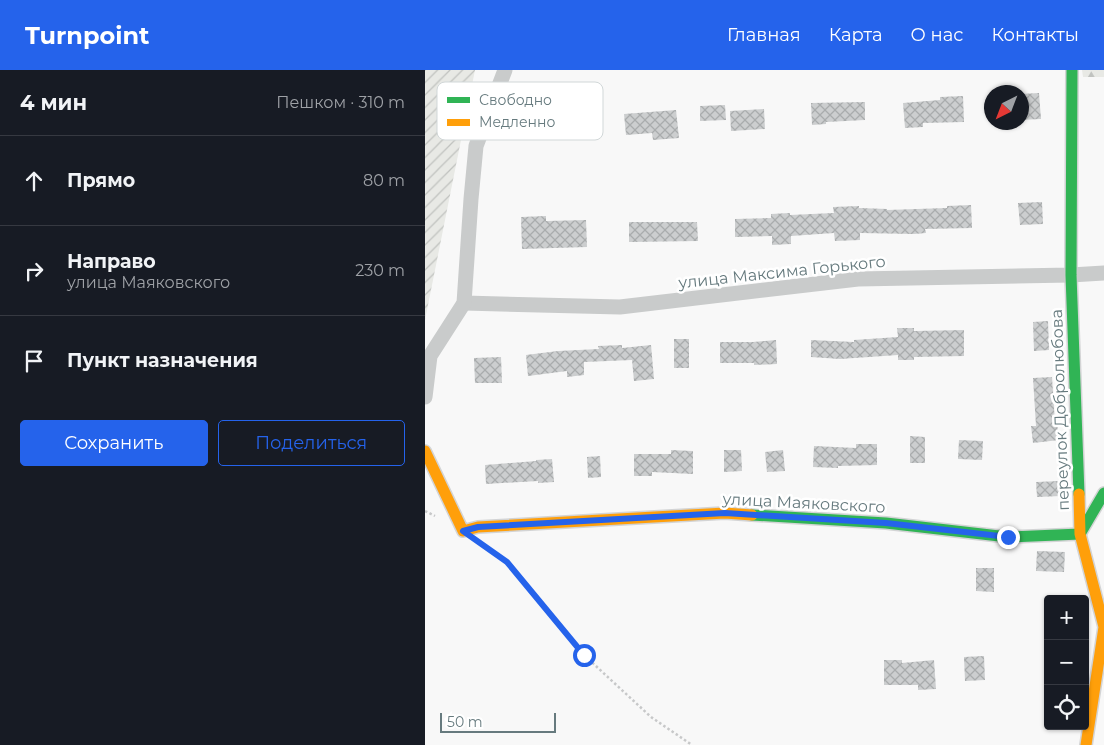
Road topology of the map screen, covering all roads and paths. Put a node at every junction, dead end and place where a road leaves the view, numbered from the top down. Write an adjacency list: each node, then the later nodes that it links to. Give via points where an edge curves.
1 (505, 70): 3 (street)
2 (1072, 70): 6 (street, переулок Добролюбова)
3 (500, 82)
4 (478, 140): 7 (street)
5 (1104, 273): 6 (street, улица Максима Горького)
6 (1071, 275): 7 (street, улица Максима Горького, via 858,279 620,306); 14 (street, переулок Добролюбова)
7 (465, 302): 8 (street, via 430,356)
8 (425, 397)
9 (425, 451): 13 (street)
10 (1104, 493): 14 (street)
11 (425, 511): 12 (path)
12 (440, 519)
13 (463, 531): 14 (street, улица Маяковского, via 478,527 725,513 886,523 1008,537); 16 (path, via 507,562 584,655 651,717)
14 (1080, 534): 15 (street, переулок Добролюбова)
15 (1104, 627): 17 (street, переулок Добролюбова)
16 (691, 745)
17 (1086, 745)

